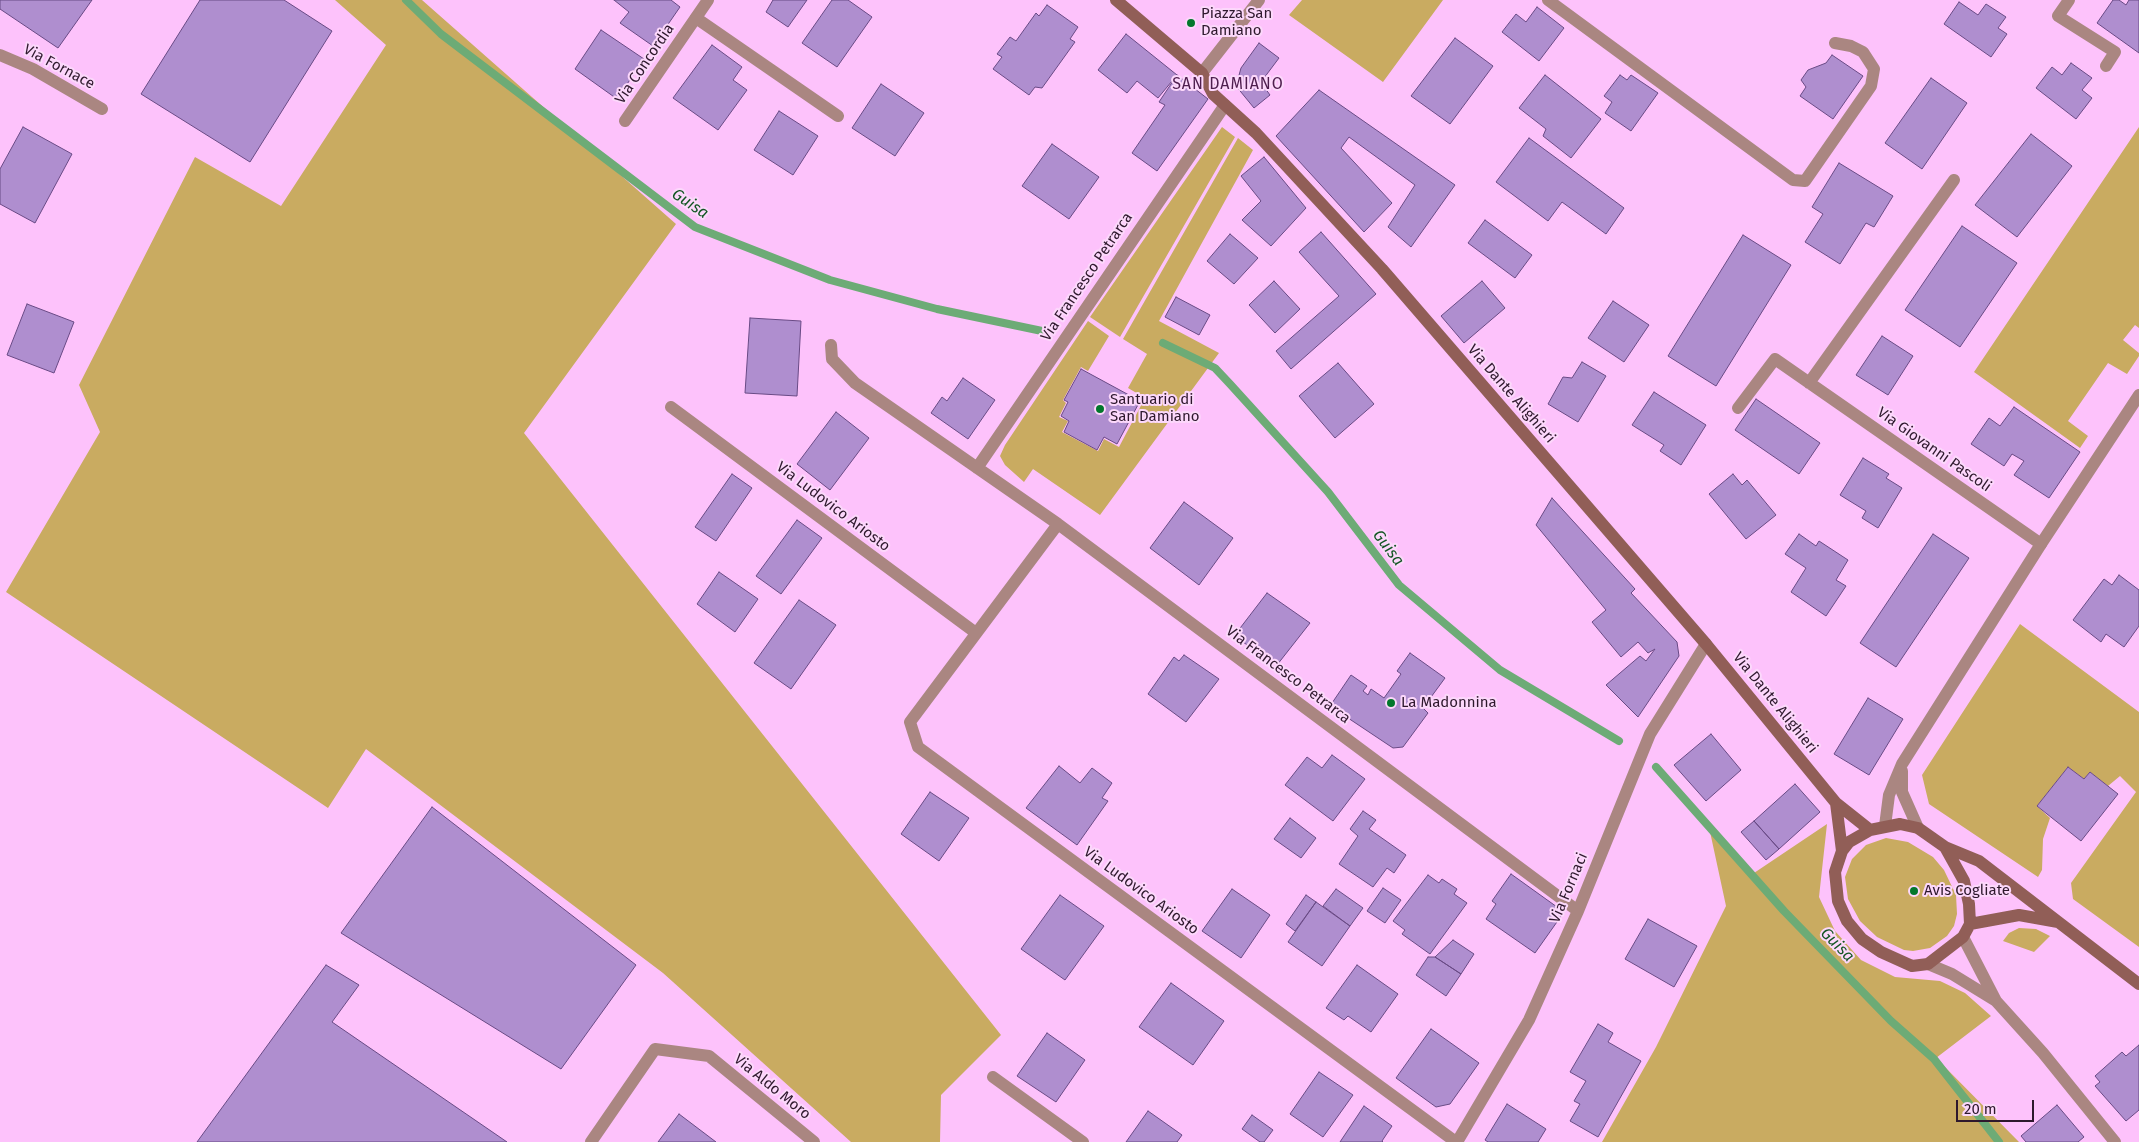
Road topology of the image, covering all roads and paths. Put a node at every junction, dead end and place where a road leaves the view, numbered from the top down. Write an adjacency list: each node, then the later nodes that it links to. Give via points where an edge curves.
1 (708, 0): 6 (street, Via Concordia)
2 (1116, 0): 10 (street, Via Dante Alighieri)
3 (1260, 0): 10 (street)
4 (1548, 0): 7 (street, via 1793,180 1805,181 1871,86 1874,69 1863,52)
5 (2069, 0): 9 (street, via 2058,16 2115,52)
6 (696, 18): 13 (street); 14 (street, Via Concordia)
7 (1834, 43)
8 (0, 55): 12 (street, Via Fornace, via 33,69)
9 (2106, 66)
10 (1202, 73): 11 (street, Via Dante Alighieri, via 1213,94)
11 (1225, 105): 21 (street, Via Francesco Petrarca); 25 (street, Via Dante Alighieri, via 1256,133 1382,270)
12 (102, 109)
13 (838, 116)
14 (625, 121)
15 (1954, 180): 17 (street)
16 (831, 345): 21 (street, Via Francesco Petrarca, via 832,359 855,383)
17 (1809, 383): 20 (street, Via Giovanni Pascoli, via 1775,359); 23 (street, Via Giovanni Pascoli)
18 (2139, 395): 23 (street)
19 (671, 407): 24 (street, Via Ludovico Ariosto)
20 (1738, 408)
21 (977, 468): 22 (street, Via Francesco Petrarca)
22 (1058, 524): 24 (street, Via Ludovico Ariosto); 33 (street, Via Francesco Petrarca)
23 (2041, 544): 26 (street)
24 (976, 633): 44 (street, Via Ludovico Ariosto, via 910,722 918,748)
25 (1706, 644): 27 (street, Via Dante Alighieri); 33 (street, Via Fornaci, via 1650,734)
26 (1902, 764): 28 (street, via 1889,795); 29 (street, via 1902,792)
27 (1836, 803): 30 (street, Via Dante Alighieri); 32 (street)
28 (1884, 826): 29 (street, via 1900,824); 30 (street)
29 (1918, 828): 31 (street)
30 (1870, 830): 32 (street)
31 (1945, 847): 34 (street, via 1979,861); 35 (street, via 1964,881)
32 (1842, 850): 37 (street, via 1835,872 1838,902 1847,921 1862,939 1895,960 1912,966)
33 (1578, 911): 44 (street, Via Fornaci, via 1529,1020)
34 (2061, 923): 35 (street, via 2019,915); 38 (street)
35 (1970, 924): 36 (street)
36 (1963, 937): 37 (street); 39 (street)
37 (1928, 964): 39 (street, via 1952,974)
38 (2139, 984)
39 (1996, 1001): 45 (street)
40 (993, 1077): 43 (street)
41 (591, 1142): 42 (street, Via Aldo Moro, via 655,1049 709,1056)
42 (814, 1142)
43 (1083, 1142)
44 (1456, 1142)
45 (2115, 1142)

